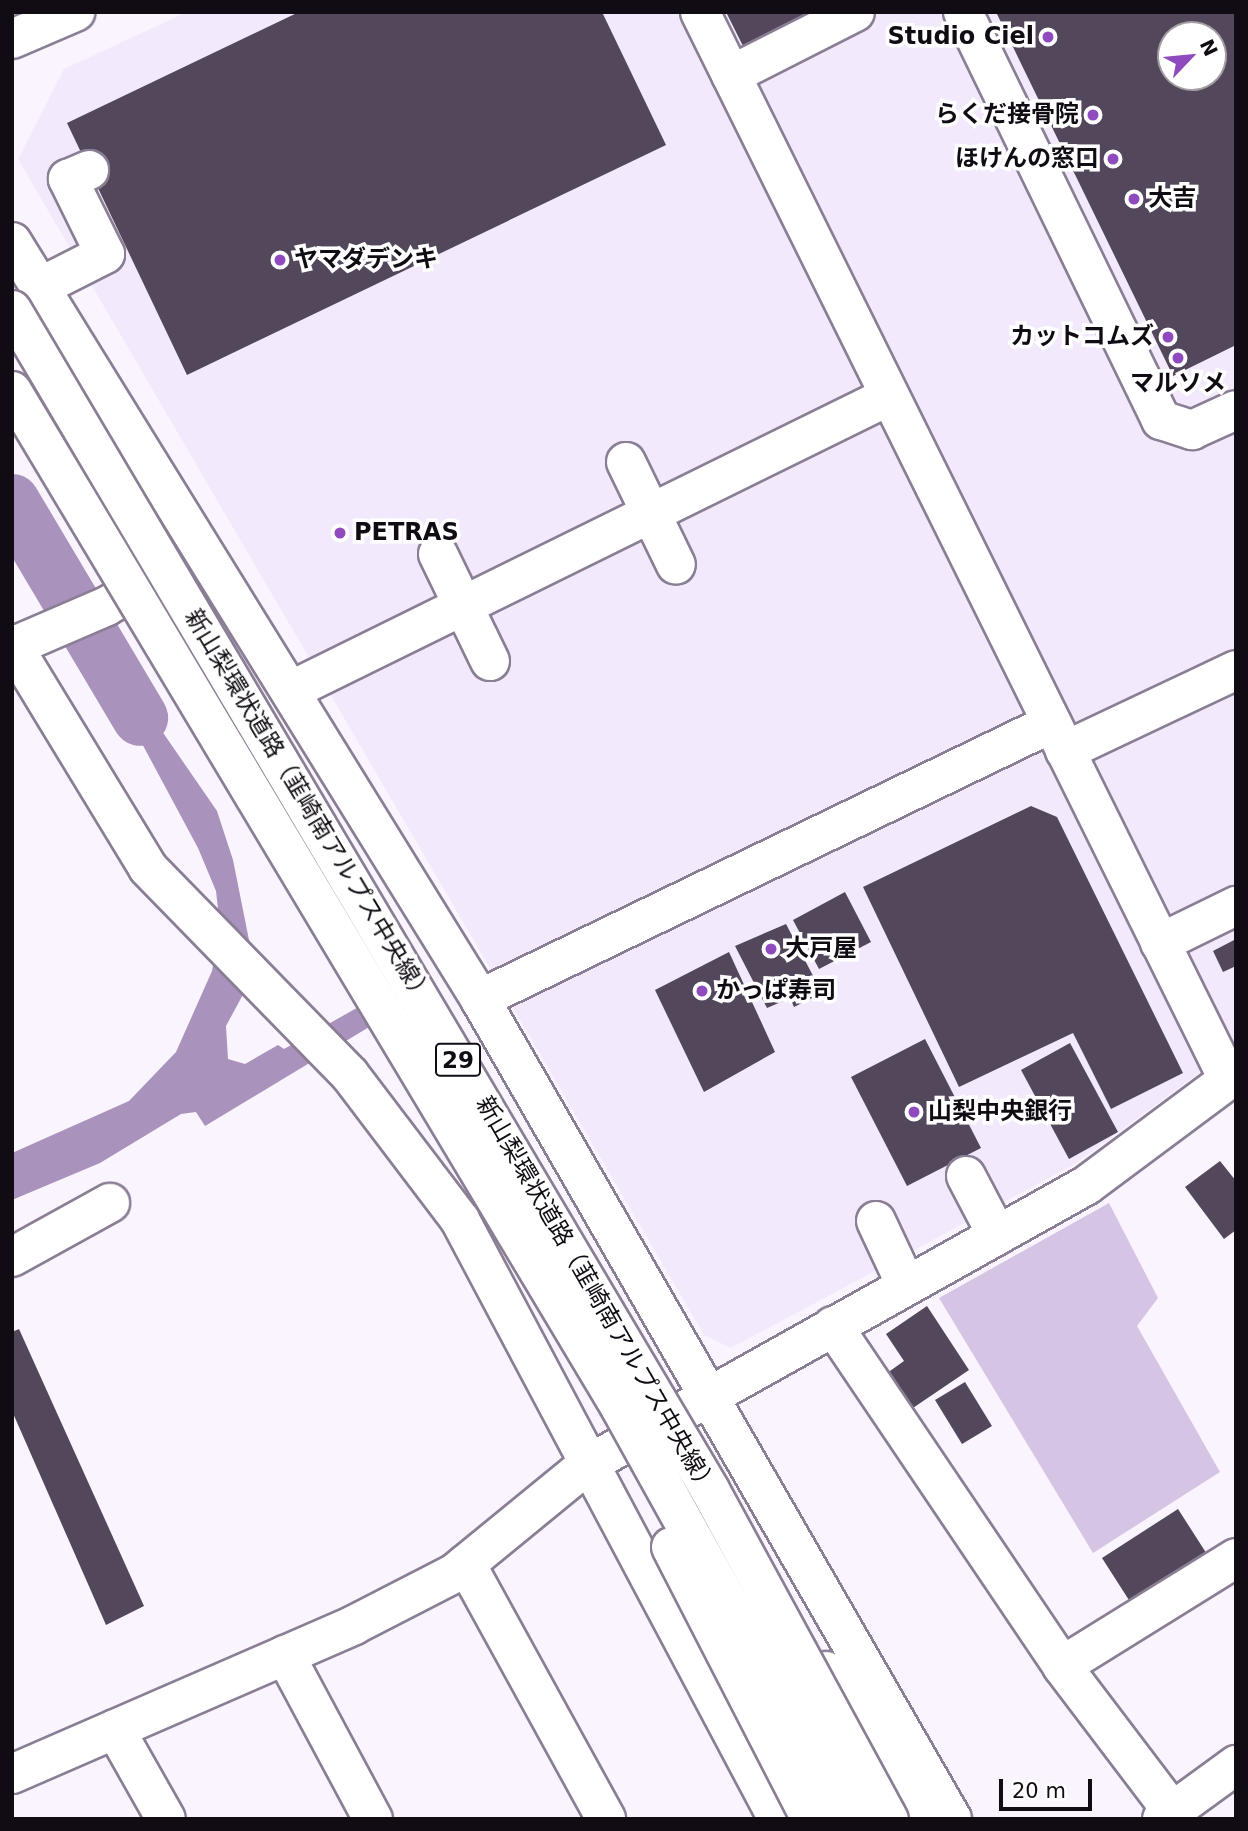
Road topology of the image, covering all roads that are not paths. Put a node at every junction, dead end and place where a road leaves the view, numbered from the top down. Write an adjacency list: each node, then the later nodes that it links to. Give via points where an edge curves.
1 (75, 12): 5 (main road)
2 (700, 12): 6 (main road)
3 (855, 12): 6 (main road)
4 (964, 12): 12 (main road, via 1161,420 1192,430)
5 (12, 39)
6 (731, 75): 11 (main road)
7 (89, 170): 9 (main road, via 68,179 105,254)
8 (12, 242): 9 (main road)
9 (26, 299): 15 (main road); 38 (main road, 新山梨環状道路（韮崎南アルプス中央線） / 29, bridge)
10 (12, 391): 28 (main road, 新山梨環状道路（韮崎南アルプス中央線） / 29, bridge)
11 (890, 396): 14 (main road); 23 (main road)
12 (1236, 410)
13 (626, 462): 14 (main road)
14 (652, 514): 17 (main road); 18 (main road)
15 (198, 551): 19 (main road, via 107,606); 22 (main road)
16 (438, 554): 18 (main road)
17 (676, 565)
18 (464, 607): 20 (main road); 22 (main road)
19 (13, 646): 37 (main road, via 162,886 350,1075 460,1220)
20 (490, 661)
21 (1236, 670): 23 (main road)
22 (292, 690): 26 (main road)
23 (1059, 737): 25 (main road); 26 (main road)
24 (1236, 906): 25 (main road)
25 (1160, 943): 27 (main road)
26 (480, 999): 36 (main road)
27 (1232, 1076): 32 (main road, via 1087,1185)
28 (421, 1077): 51 (main road, bridge); 52 (main road, 新山梨環状道路（韮崎南アルプス中央線） / 29, bridge, via 627,1418)
29 (967, 1176): 32 (main road)
30 (110, 1203): 33 (main road)
31 (876, 1221): 34 (main road)
32 (997, 1235): 34 (main road)
33 (12, 1257)
34 (906, 1285): 35 (main road)
35 (833, 1326): 36 (main road); 42 (main road)
36 (709, 1395): 37 (main road); 55 (main road)
37 (587, 1465): 40 (main road); 50 (main road)
38 (710, 1490): 53 (main road, 新山梨環状道路（韮崎南アルプス中央線） / 29, bridge); 54 (main road, bridge)
39 (1236, 1558): 42 (main road)
40 (466, 1564): 41 (main road); 49 (main road)
41 (285, 1655): 43 (main road); 48 (main road)
42 (1062, 1666): 46 (main road)
43 (115, 1730): 45 (main road); 47 (main road)
44 (1236, 1765): 46 (main road)
45 (12, 1774)
46 (1171, 1817)
47 (166, 1819)
48 (373, 1819)
49 (606, 1819)
50 (778, 1819)
51 (811, 1819)
52 (848, 1819)
53 (889, 1819)
54 (921, 1819)
55 (952, 1819)

